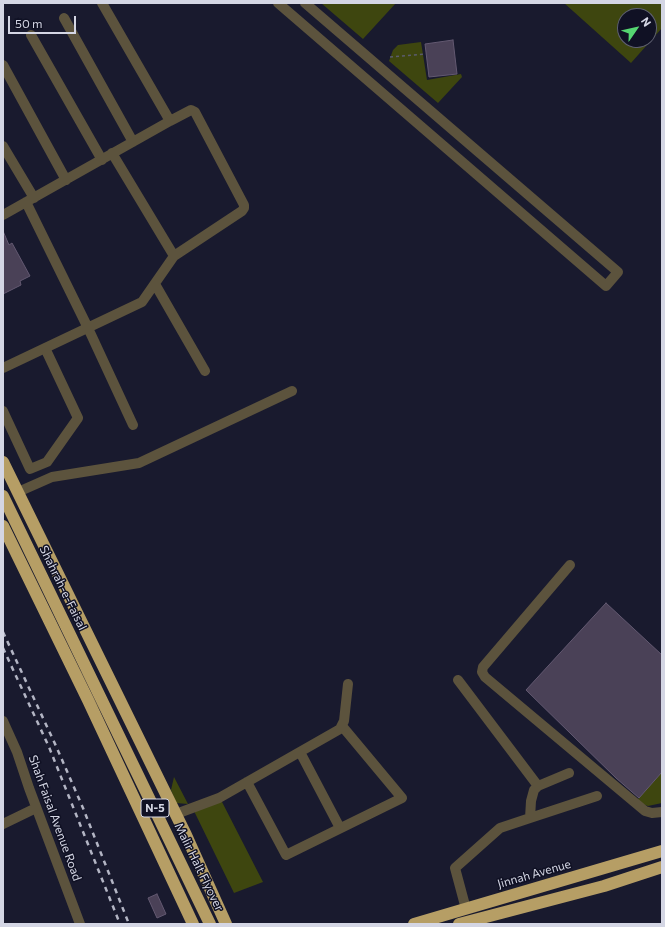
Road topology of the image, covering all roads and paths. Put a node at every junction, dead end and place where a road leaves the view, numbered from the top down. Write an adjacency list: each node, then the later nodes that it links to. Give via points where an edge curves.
1 (102, 3): 9 (street)
2 (278, 3): 16 (street)
3 (305, 3): 15 (street)
4 (64, 18): 10 (street)
5 (31, 35): 13 (street)
6 (426, 54): 7 (path)
7 (390, 57)
8 (3, 65): 14 (street)
9 (170, 121): 10 (street); 19 (street, via 191,110 195,112 244,205 242,211)
10 (133, 142): 12 (street)
11 (3, 146): 17 (street)
12 (112, 154): 13 (street); 19 (street)
13 (102, 160): 14 (street)
14 (66, 180): 17 (street)
15 (511, 180): 16 (street); 16 (street, via 618,272 606,286)
16 (500, 194)
17 (30, 200): 18 (street); 21 (street)
18 (3, 215)
19 (174, 256): 20 (street)
20 (155, 284): 21 (street, via 142,302); 24 (street)
21 (88, 328): 22 (street); 27 (street)
22 (45, 348): 23 (street); 26 (street, via 78,418 47,462 30,469)
23 (3, 368)
24 (205, 371)
25 (292, 391): 29 (street, via 139,463 52,477)
26 (3, 411)
27 (133, 425)
28 (3, 462): 29 (highway)
29 (18, 492): 45 (highway)
30 (3, 496): 35 (highway, Shahrah-e-Faisal)
31 (3, 526): 55 (highway, N-5)
32 (570, 566): 44 (street, via 482,668 482,672 645,811 652,814)
33 (458, 680): 41 (street)
34 (348, 684): 37 (street)
35 (99, 692): 56 (highway, Malir Halt Flyover / N-5)
36 (3, 721): 43 (street, Shah Faisal Avenue Road, via 17,752)
37 (342, 726): 38 (street); 48 (street, via 402,798)
38 (300, 752): 40 (street); 48 (street)
39 (569, 773): 41 (street)
40 (247, 782): 45 (street, via 219,798); 48 (street, via 286,855)
41 (538, 786): 46 (street, via 531,801)
42 (597, 796): 46 (street)
43 (36, 808): 47 (street); 54 (street, Shah Faisal Avenue Road)
44 (662, 812)
45 (176, 814): 53 (highway)
46 (530, 818): 51 (street, via 500,828 455,868)
47 (3, 824)
48 (340, 828)
49 (662, 851): 51 (highway, Jinnah Avenue)
50 (662, 867): 52 (highway, via 604,886)
51 (470, 907): 52 (highway); 57 (highway, Jinnah Avenue)
52 (477, 919): 58 (highway)
53 (225, 923)
54 (80, 924)
55 (193, 924)
56 (210, 924)
57 (414, 924)
58 (459, 924)

